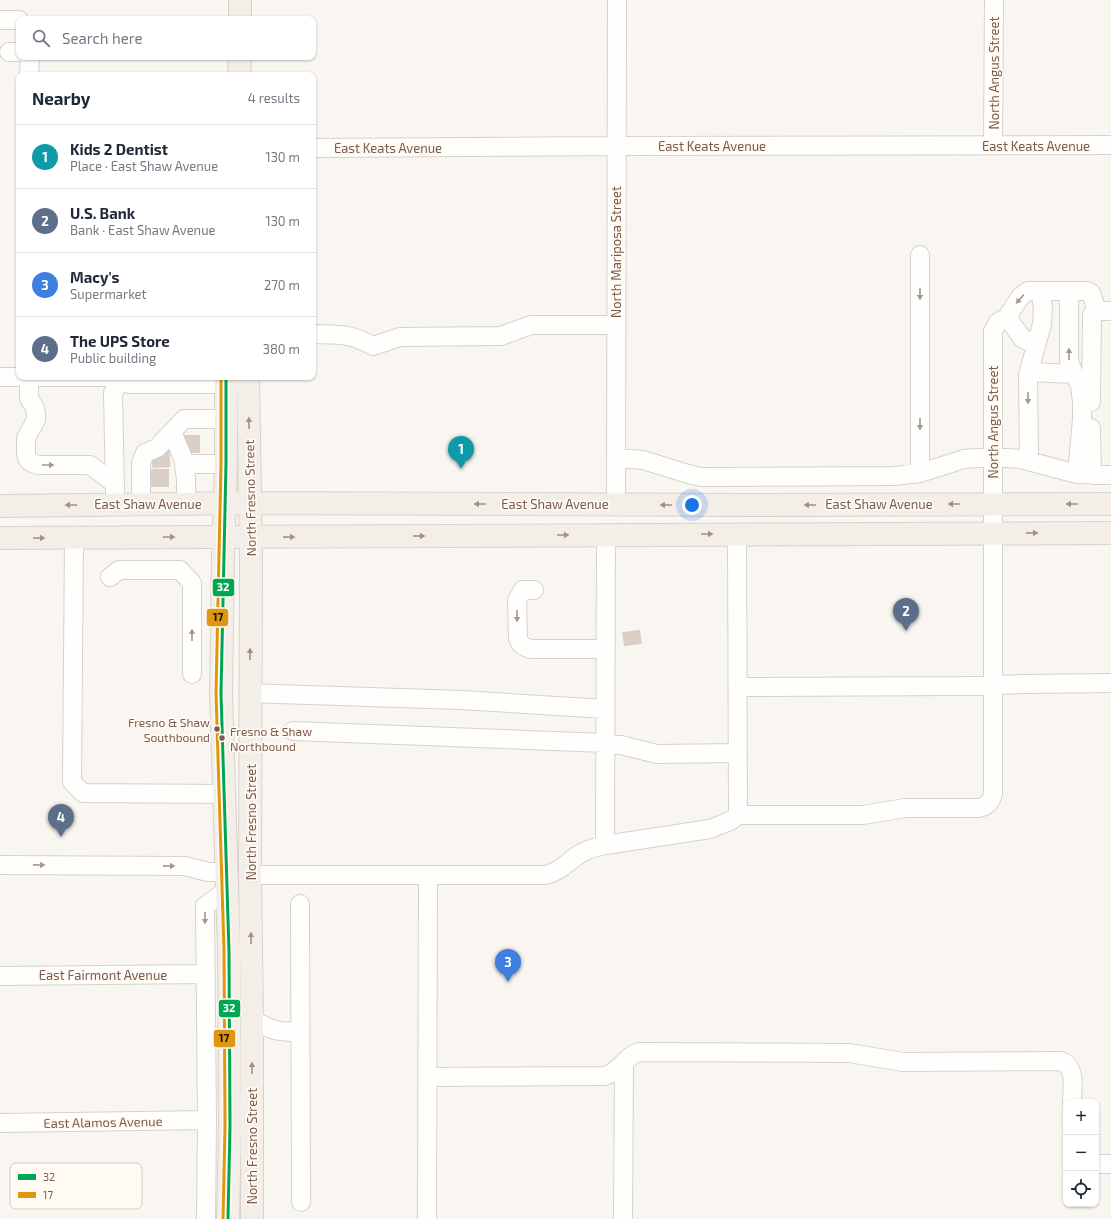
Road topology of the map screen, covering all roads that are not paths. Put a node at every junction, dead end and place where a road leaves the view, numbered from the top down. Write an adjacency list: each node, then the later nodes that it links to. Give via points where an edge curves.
1 (240, 0): 4 (main road)
2 (617, 0): 11 (street, North Mariposa Street)
3 (994, 0): 12 (street, North Angus Street)
4 (240, 16)
5 (0, 20): 6 (street)
6 (16, 20)
7 (30, 60): 9 (street)
8 (240, 60): 10 (main road)
9 (30, 72)
10 (239, 72)
11 (616, 146): 12 (street, East Keats Avenue); 14 (street, East Keats Avenue); 20 (street, North Mariposa Street)
12 (993, 146): 13 (street, East Keats Avenue)
13 (1111, 146)
14 (316, 148)
15 (920, 255): 41 (street, one-way to 41)
16 (1040, 291): 17 (street, North Angus Street); 19 (street, North Angus Street, one-way to 19, via 1028,291 1021,296); 22 (street, via 1042,324)
17 (1069, 291): 18 (street, North Angus Street, via 1091,293); 24 (street, one-way to 17, via 1069,361)
18 (1104, 311): 42 (street, via 1092,315 1090,412)
19 (1007, 317): 22 (street, via 1022,338); 35 (street, North Angus Street, via 998,322 993,331)
20 (616, 325): 21 (street, via 531,325 501,336 400,337 373,346 350,336); 36 (street, North Mariposa Street)
21 (316, 334)
22 (1036, 345): 23 (street)
23 (1029, 372): 24 (street); 37 (street, one-way to 37)
24 (1074, 374): 42 (street, via 1080,385 1082,402)
25 (0, 377): 26 (street)
26 (16, 377)
27 (29, 380): 40 (street, one-way to 40, via 29,398 36,415 26,438 27,458 38,465)
28 (120, 380): 34 (street, via 113,393)
29 (122, 380): 31 (street, via 129,384)
30 (248, 380): 49 (main road, North Fresno Street, one-way to 30)
31 (226, 381): 32 (main road, North Fresno Street)
32 (226, 419): 33 (street, via 195,425 184,419); 39 (main road, North Fresno Street)
33 (172, 432): 38 (street); 46 (street, via 157,448 144,453 146,469)
34 (114, 446): 40 (street); 44 (street)
35 (993, 457): 37 (street); 41 (street, via 964,459); 50 (street, North Angus Street)
36 (616, 458): 41 (street, via 643,460 701,477 894,476); 52 (street, North Mariposa Street)
37 (1029, 461): 42 (street)
38 (185, 464): 39 (street); 47 (street)
39 (226, 464): 48 (main road, North Fresno Street)
40 (90, 465): 44 (street)
41 (920, 473)
42 (1085, 475): 43 (street)
43 (1111, 475)
44 (114, 483): 45 (street)
45 (115, 504): 46 (main road, East Shaw Avenue); 54 (main road, East Shaw Avenue, one-way to 54)
46 (141, 504): 47 (main road, East Shaw Avenue)
47 (186, 504): 48 (main road, East Shaw Avenue)
48 (224, 504): 49 (main road, East Shaw Avenue); 60 (main road, North Fresno Street)
49 (250, 504): 52 (main road, East Shaw Avenue, one-way to 49); 61 (main road, North Fresno Street)
50 (994, 504): 51 (main road, East Shaw Avenue, one-way to 50); 53 (main road, East Shaw Avenue, one-way to 53); 55 (street, North Angus Street)
51 (1111, 504)
52 (616, 505): 53 (main road, East Shaw Avenue, one-way to 52); 58 (main road, via 610,517 603,520 543,521)
53 (748, 505): 59 (main road, via 686,519 626,520 612,526)
54 (0, 506)
55 (993, 533): 56 (main road, one-way to 56); 57 (main road); 69 (street, North Angus Street)
56 (1111, 533)
57 (737, 534): 59 (main road, one-way to 57); 70 (street)
58 (494, 535): 59 (main road, one-way to 59); 61 (main road, one-way to 58)
59 (606, 535): 66 (street)
60 (224, 537): 61 (main road); 63 (main road, one-way to 60); 76 (main road, North Fresno Street, via 221,693)
61 (250, 537): 71 (main road, North Fresno Street, one-way to 61)
62 (0, 538): 63 (main road, one-way to 63)
63 (74, 538): 76 (street, via 72,782 82,793)
64 (110, 577): 67 (street, one-way to 64, via 192,583 180,570 119,570)
65 (534, 590): 66 (street, one-way to 66, via 523,590 517,600 518,638 524,647)
66 (605, 649): 72 (street)
67 (192, 674)
68 (1111, 683): 69 (street)
69 (993, 685): 70 (street); 77 (street, North Angus Street, via 993,794 990,803 985,806 905,808 863,815)
70 (738, 687): 75 (street)
71 (250, 693): 72 (street, via 462,700); 80 (main road, North Fresno Street)
72 (605, 709): 74 (street)
73 (293, 731): 74 (street)
74 (605, 743): 75 (street, via 657,754); 78 (street)
75 (738, 753): 77 (street)
76 (224, 794): 80 (main road, via 235,802 240,859); 82 (main road, North Fresno Street)
77 (738, 815): 78 (street, via 710,829)
78 (605, 845): 81 (street, via 578,855 558,871 546,875)
79 (0, 865): 82 (street, one-way to 82, via 186,866)
80 (250, 875): 81 (street); 86 (main road, North Fresno Street, one-way to 80)
81 (428, 876): 89 (street)
82 (227, 881): 84 (street, one-way to 84, via 205,906); 97 (main road, North Fresno Street, via 230,1118)
83 (300, 904): 87 (street)
84 (206, 974): 85 (street, East Fairmont Avenue); 91 (street)
85 (0, 976)
86 (252, 1019): 87 (street, via 278,1032); 98 (main road, North Fresno Street, one-way to 86)
87 (300, 1032): 95 (street)
88 (624, 1063): 89 (street, via 613,1073 605,1076); 90 (street, via 630,1056 639,1052 848,1053 902,1062 1061,1061 1072,1071); 100 (street)
89 (428, 1077): 99 (street)
90 (1072, 1099)
91 (207, 1120): 92 (street, East Alamos Avenue); 96 (street)
92 (0, 1123)
93 (1099, 1164): 94 (street)
94 (1111, 1164)
95 (301, 1202)
96 (206, 1219)
97 (228, 1219)
98 (252, 1219)
99 (427, 1219)
100 (624, 1219)

